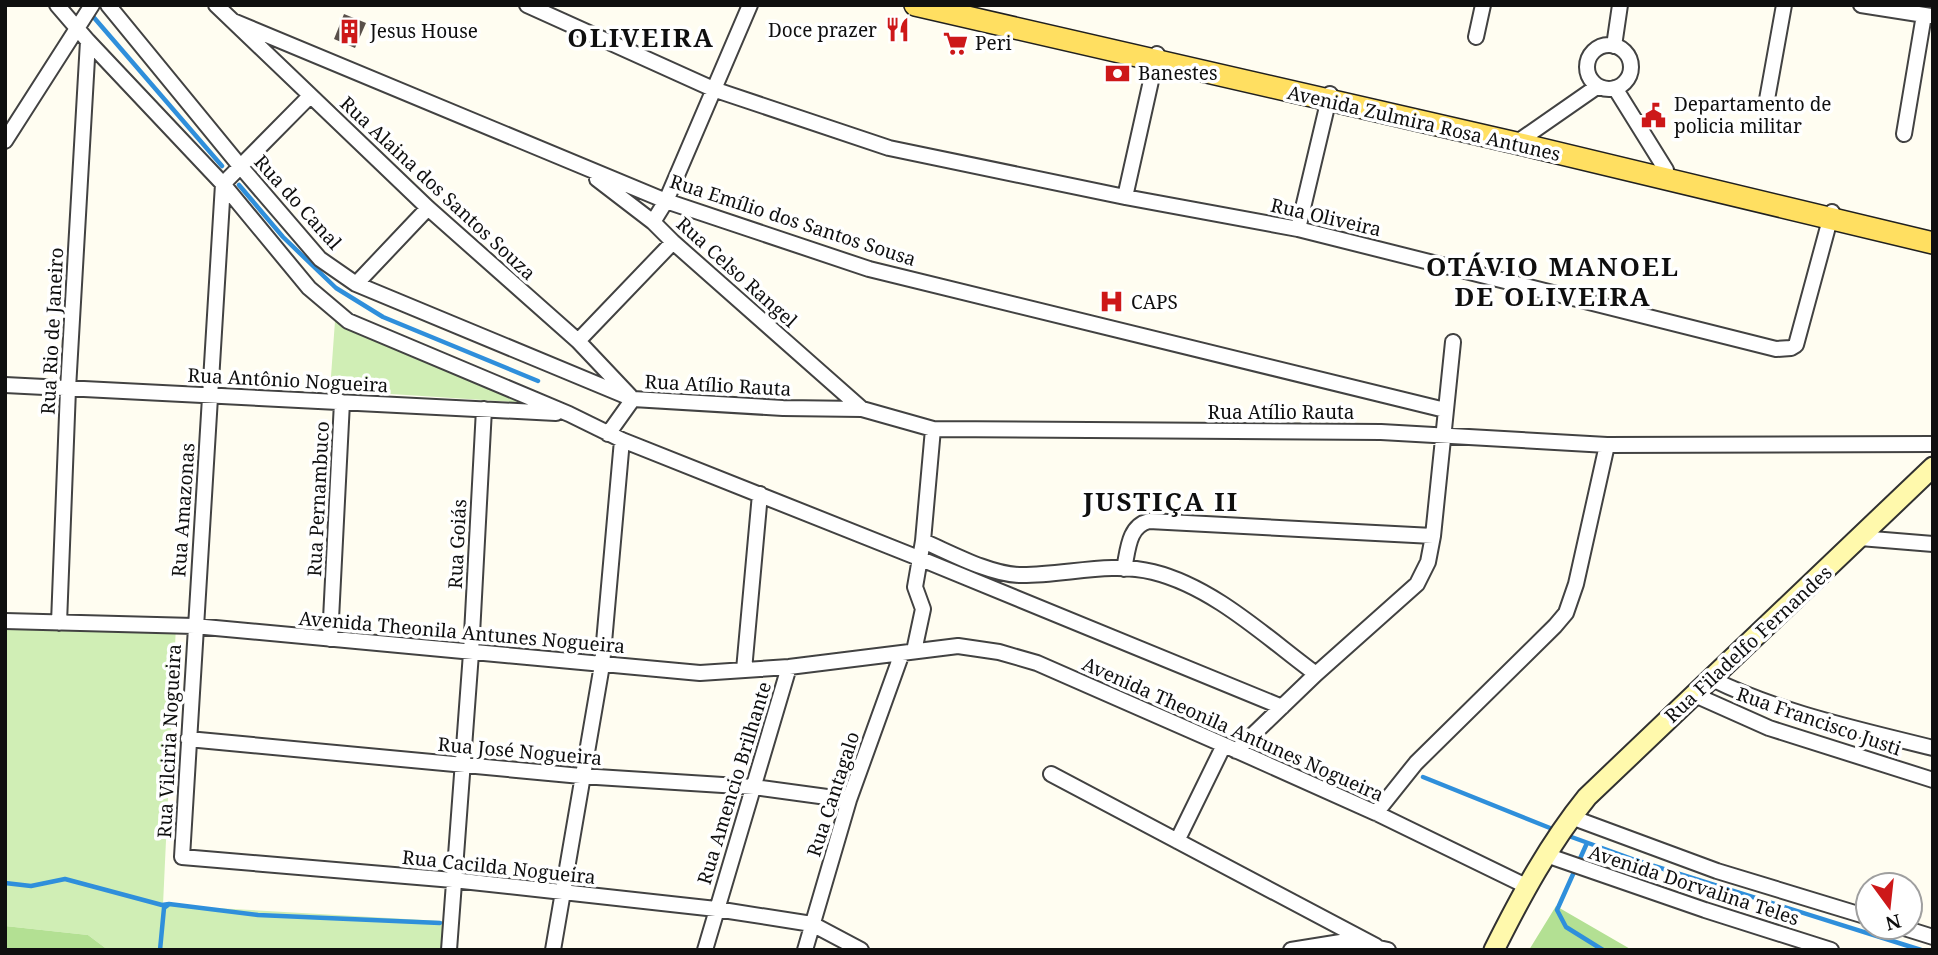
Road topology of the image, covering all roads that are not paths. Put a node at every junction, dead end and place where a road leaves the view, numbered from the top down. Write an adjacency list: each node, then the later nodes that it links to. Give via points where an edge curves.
1 (57, 5): 15 (street)
2 (92, 5): 15 (street)
3 (108, 5): 29 (street, Rua do Canal)
4 (216, 5): 14 (street, Rua Alaina dos Santos Souza)
5 (527, 5): 22 (street, Rua Oliveira)
6 (750, 5): 22 (street)
7 (915, 5): 19 (main road, Avenida Zulmira Rosa Antunes)
8 (946, 5): 19 (main road, Avenida Zulmira Rosa Antunes)
9 (1483, 5): 16 (street)
10 (1620, 5): 18 (street)
11 (1784, 5): 25 (street)
12 (1861, 5): 13 (street)
13 (1928, 15): 26 (street)
14 (233, 21): 23 (street, Rua Alaina dos Santos Souza); 30 (street, Rua Emílio dos Santos Sousa)
15 (79, 26): 17 (street); 28 (street)
16 (1476, 37)
17 (88, 41): 32 (street); 46 (street, Rua Rio de Janeiro)
18 (1614, 46): 20 (street, via 1599,48 1588,59 1588,74); 21 (street, via 1630,62 1628,78)
19 (1157, 57): 24 (main road, Avenida Zulmira Rosa Antunes); 33 (street)
20 (1598, 86): 21 (street); 27 (street)
21 (1615, 88): 31 (street)
22 (713, 89): 33 (street, Rua Oliveira, via 889,148); 34 (street)
23 (310, 96): 29 (street); 35 (street, Rua Alaina dos Santos Souza)
24 (1329, 97): 27 (main road, Avenida Zulmira Rosa Antunes); 38 (street)
25 (1766, 105)
26 (1904, 134)
27 (1520, 140): 31 (main road, Avenida Zulmira Rosa Antunes)
28 (5, 141)
29 (240, 166): 32 (street); 42 (street, Rua do Canal, via 320,259)
30 (582, 167): 34 (street, Rua Emílio dos Santos Sousa); 37 (street, Rua Celso Rangel)
31 (1665, 175): 36 (main road, Avenida Zulmira Rosa Antunes)
32 (223, 184): 47 (street, Rua Amazonas); 53 (street, via 309,288 348,321)
33 (1125, 197): 38 (street, Rua Oliveira)
34 (666, 201): 37 (street); 52 (street, Rua Emílio dos Santos Sousa, via 869,269)
35 (428, 208): 42 (street); 43 (street, Rua Alaina dos Santos Souza)
36 (1831, 215): 38 (street, Rua Oliveira, via 1796,345 1783,350); 39 (main road, Avenida Zulmira Rosa Antunes); 41 (main road, Avenida Zulmira Rosa Antunes)
37 (653, 222): 40 (street, Rua Celso Rangel)
38 (1298, 229)
39 (1933, 233)
40 (673, 242): 43 (street); 51 (street, Rua Celso Rangel)
41 (1933, 243)
42 (356, 284): 48 (street, Rua do Canal)
43 (578, 341): 48 (street, Rua Alaina dos Santos Souza)
44 (1453, 342): 52 (street)
45 (5, 385): 46 (street, Rua Antônio Nogueira)
46 (68, 389): 47 (street, Rua Antônio Nogueira); 69 (street, Rua Rio de Janeiro)
47 (210, 396): 49 (street, Rua Antônio Nogueira); 70 (street, Rua Amazonas)
48 (633, 399): 51 (street, Rua Atílio Rauta); 55 (street)
49 (342, 402): 50 (street, Rua Antônio Nogueira); 71 (street, Rua Pernambuco)
50 (484, 409): 53 (street, Rua Antônio Nogueira); 73 (street, Rua Goiás)
51 (862, 409): 54 (street, Rua Atílio Rauta)
52 (1445, 410): 56 (street)
53 (569, 414): 55 (street, Avenida Theonila Antunes Nogueira)
54 (933, 429): 56 (street, Rua Atílio Rauta); 64 (street)
55 (608, 434): 57 (street, Avenida Theonila Antunes Nogueira)
56 (1442, 436): 58 (street, Rua Atílio Rauta); 62 (street)
57 (622, 440): 61 (street, Avenida Theonila Antunes Nogueira); 74 (street)
58 (1607, 444): 59 (street, Rua Atílio Rauta); 90 (street, via 1566,613 1416,763)
59 (1933, 444)
60 (1933, 467): 63 (main road, Rua Filadelfo Fernandes)
61 (760, 494): 66 (street, Avenida Theonila Antunes Nogueira); 76 (street)
62 (1433, 536): 67 (street, via 1149,521 1132,533); 77 (street, via 1429,562 1417,584)
63 (1860, 538): 65 (street); 78 (main road, Rua Filadelfo Fernandes)
64 (923, 541): 66 (street); 67 (street, via 994,571 1018,575)
65 (1933, 544)
66 (921, 559): 72 (street, via 915,587 923,609); 80 (street, Avenida Theonila Antunes Nogueira)
67 (1124, 569): 77 (street, via 1181,580 1214,598)
68 (5, 621): 69 (street, Avenida Theonila Antunes Nogueira)
69 (59, 623): 70 (street, Avenida Theonila Antunes Nogueira)
70 (194, 626): 71 (street, Avenida Theonila Antunes Nogueira); 81 (street, Rua Vilciria Nogueira)
71 (330, 639): 73 (street, Avenida Theonila Antunes Nogueira)
72 (908, 652): 75 (street, Avenida Theonila Antunes Nogueira); 82 (street, Avenida Theonila Antunes Nogueira, via 958,646 1037,663); 89 (street, Rua Cantagalo)
73 (471, 653): 74 (street, Avenida Theonila Antunes Nogueira); 84 (street, Rua Goiás)
74 (602, 665): 76 (street, Avenida Theonila Antunes Nogueira, via 700,673); 86 (street)
75 (789, 667): 76 (street, Avenida Theonila Antunes Nogueira); 88 (street, Rua Amencio Brilhante)
76 (744, 670)
77 (1316, 674): 80 (street)
78 (1712, 679): 79 (main road, Rua Filadelfo Fernandes); 83 (street, via 1760,701)
79 (1695, 695): 87 (street, Rua Francisco Justi, via 1769,727); 91 (main road, Rua Filadelfo Fernandes, via 1606,777)
80 (1282, 707): 82 (street)
81 (188, 739): 84 (street, Rua José Nogueira); 94 (street, Rua Vilciria Nogueira)
82 (1230, 748): 90 (street, Avenida Theonila Antunes Nogueira); 92 (street)
83 (1933, 748)
84 (462, 765): 86 (street, Rua José Nogueira); 95 (street, Rua Goiás)
85 (1051, 774): 92 (street)
86 (582, 776): 88 (street, Rua José Nogueira); 97 (street)
87 (1933, 780)
88 (754, 787): 89 (street, Rua José Nogueira); 98 (street, Rua Amencio Brilhante)
89 (849, 800): 100 (street, Rua Cantagalo)
90 (1376, 813): 96 (street, Avenida Theonila Antunes Nogueira)
91 (1569, 820): 93 (main road, Rua Filadelfo Fernandes); 99 (street)
92 (1177, 841): 101 (street)
93 (1550, 847): 96 (main road, Rua Filadelfo Fernandes); 109 (street, Avenida Dorvalina Teles, via 1591,872)
94 (182, 857): 95 (street, Rua Cacilda Nogueira)
95 (453, 880): 97 (street, Rua Cacilda Nogueira); 102 (street, Rua Goiás)
96 (1526, 886): 108 (main road, Rua Filadelfo Fernandes)
97 (562, 892): 98 (street, Rua Cacilda Nogueira); 103 (street)
98 (716, 909): 100 (street, Rua Cacilda Nogueira); 104 (street, Rua Amencio Brilhante)
99 (1854, 913)
100 (812, 924): 105 (street, Rua Cantagalo); 106 (street, Rua Cacilda Nogueira)
101 (1382, 948): 107 (street, via 1347,941)
102 (449, 950)
103 (553, 950)
104 (705, 950)
105 (804, 950)
106 (861, 950)
107 (1291, 950)
108 (1494, 950)
109 (1831, 950)

